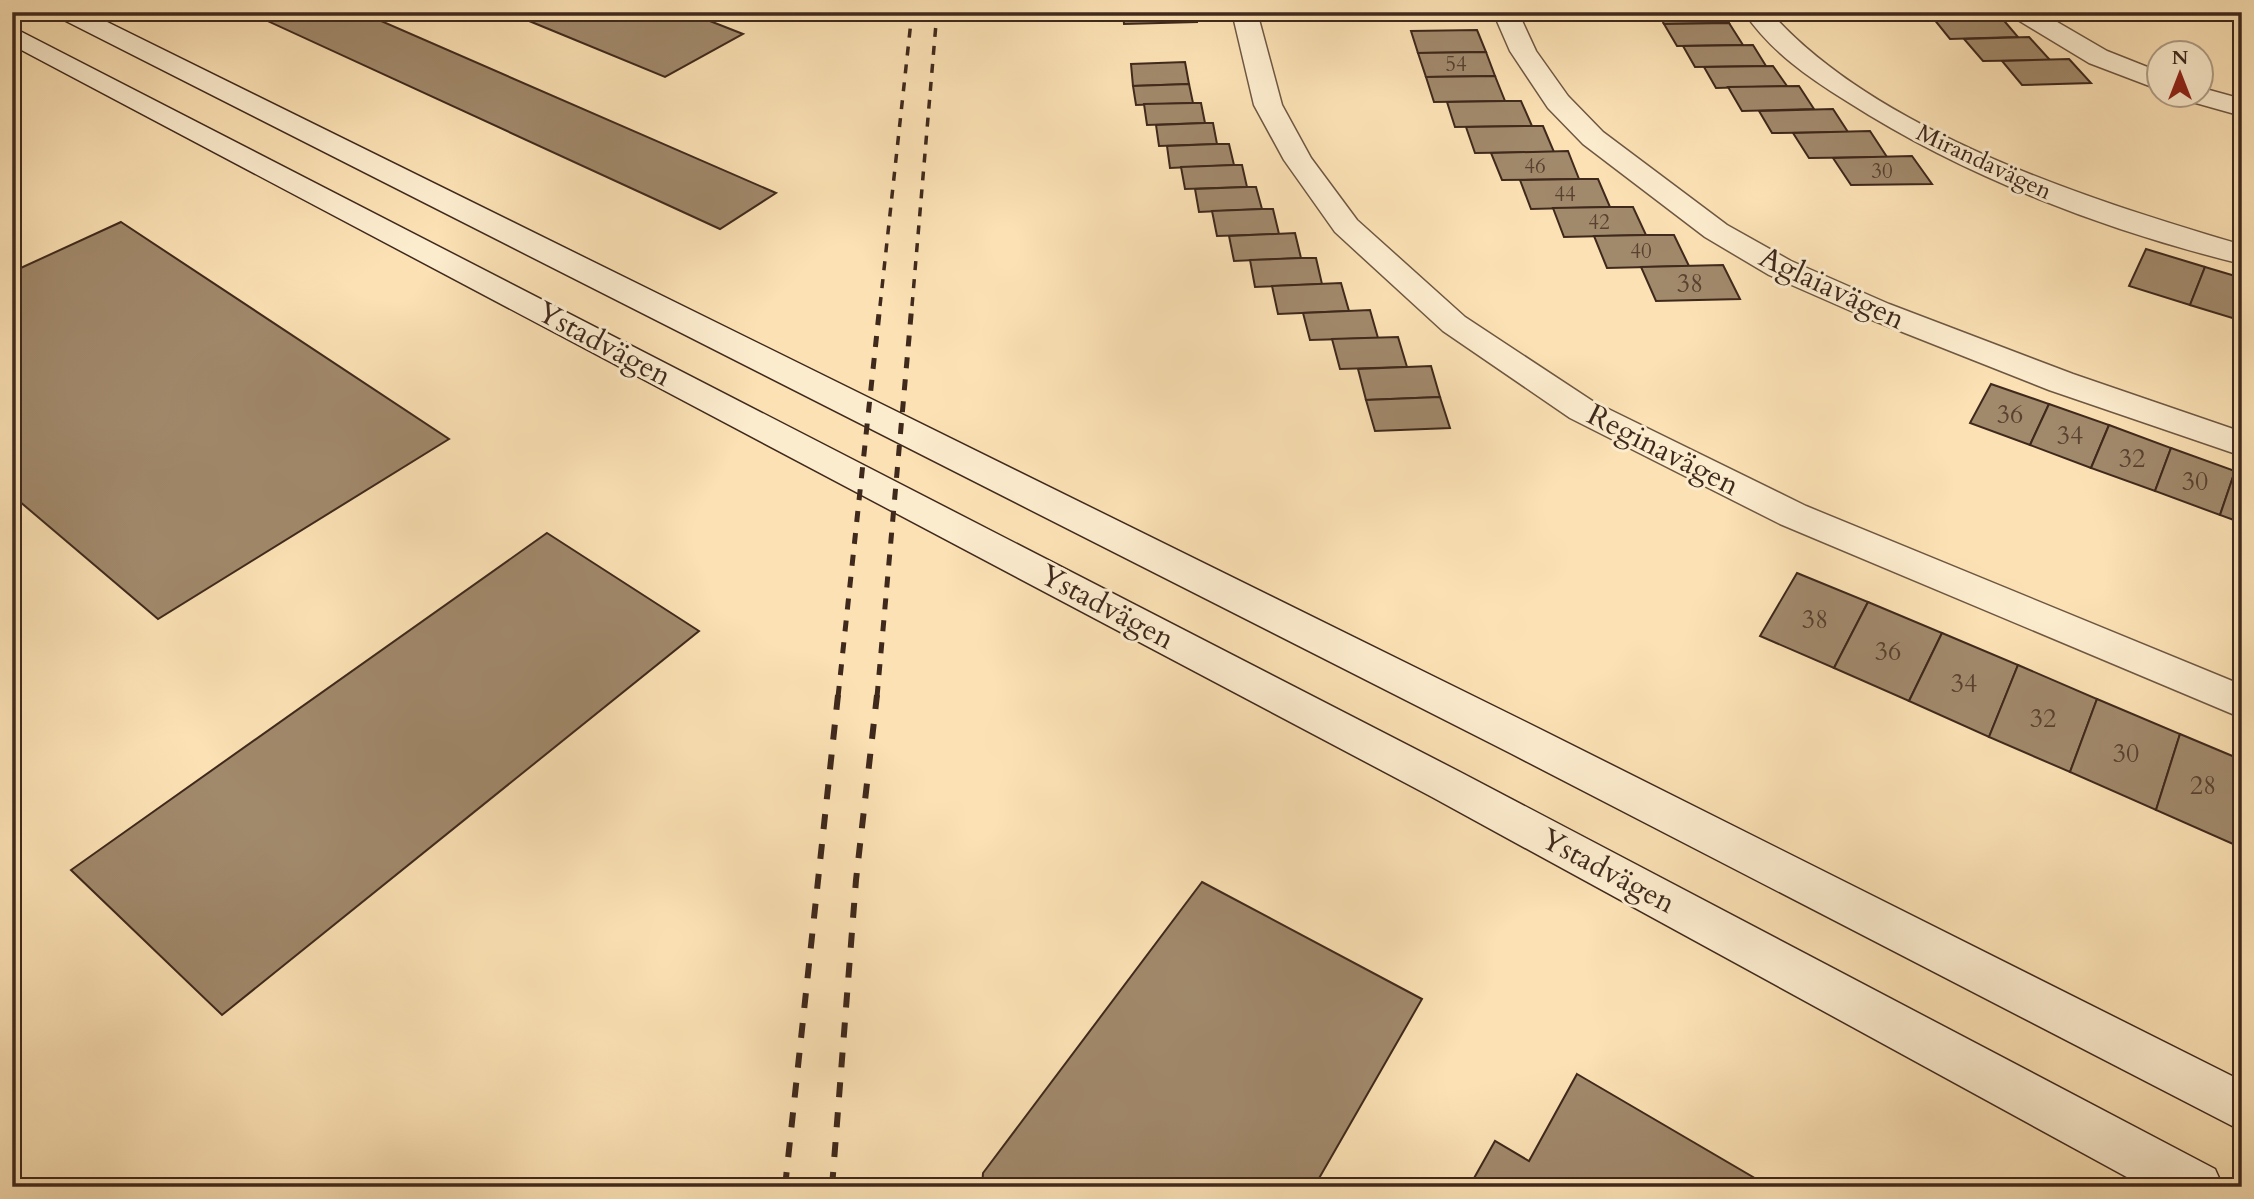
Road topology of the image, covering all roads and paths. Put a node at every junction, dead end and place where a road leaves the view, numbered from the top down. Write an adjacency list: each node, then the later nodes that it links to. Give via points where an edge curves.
1 (67, 12): 13 (main road, Ystadvägen, via 1527,742)
2 (1244, 12): 12 (main road, Reginavägen, via 1268,105 1298,160 1346,226 1454,324 1582,410 1793,515)
3 (1505, 12): 11 (main road, Aglaiavägen, via 1523,51 1593,138 1716,231 1780,268 1891,317)
4 (1756, 12): 10 (main road, Mirandavägen, via 1788,48 1843,88 1964,156 2029,186)
5 (2022, 12): 7 (main road, via 2098,57)
6 (12, 35): 14 (main road, Ystadvägen, via 1447,785)
7 (2146, 76)
8 (2216, 100): 9 (main road)
9 (2242, 108)
10 (2242, 255)
11 (2242, 444)
12 (2242, 702)
13 (2242, 1107)
14 (2197, 1187)

